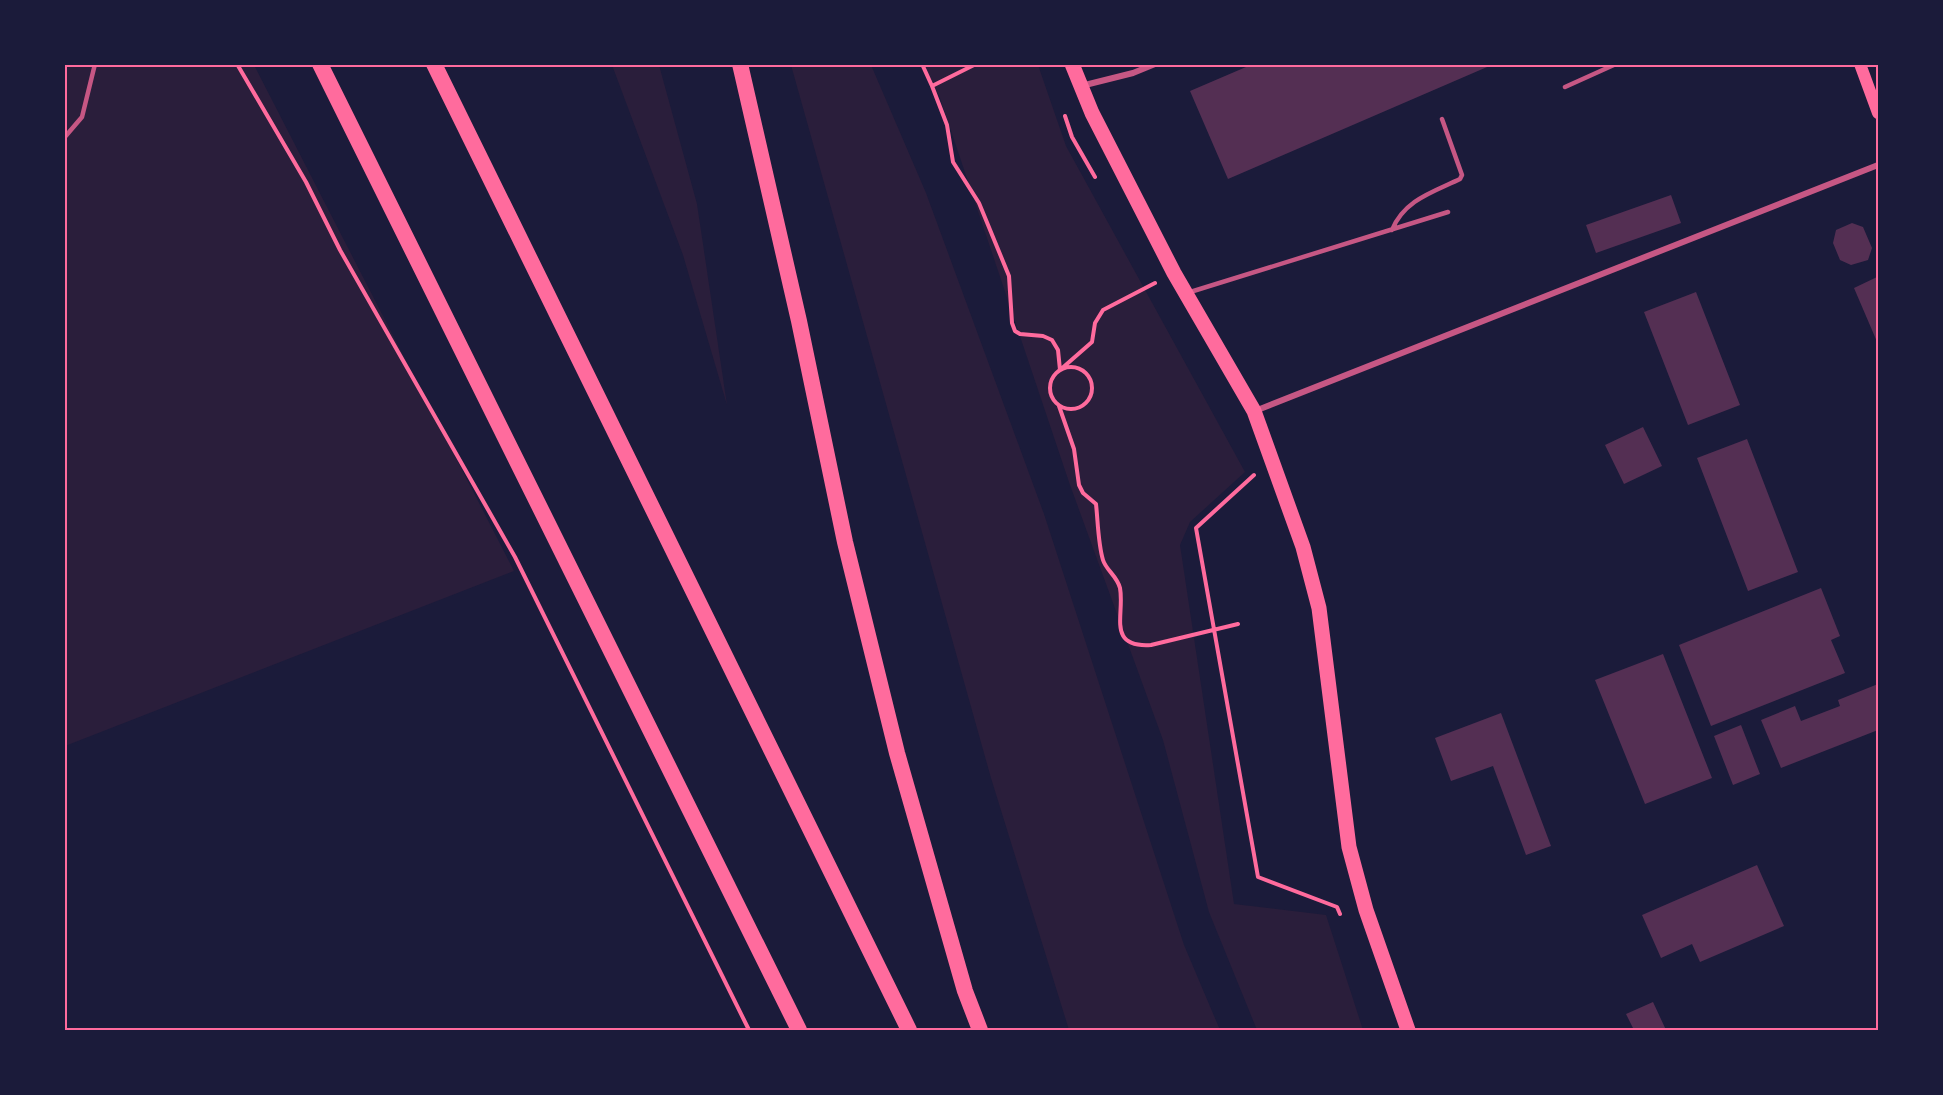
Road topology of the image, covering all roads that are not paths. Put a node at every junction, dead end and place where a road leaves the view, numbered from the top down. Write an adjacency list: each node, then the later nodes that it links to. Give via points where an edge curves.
1 (95, 64): 13 (lane, via 82,117)
2 (320, 64): 19 (highway)
3 (434, 64): 20 (highway)
4 (740, 64): 21 (highway, via 845,542 892,731 965,991)
5 (1072, 64): 9 (main road)
6 (1155, 64): 9 (street)
7 (1616, 64): 10 (lane)
8 (1860, 64): 11 (main road)
9 (1081, 86): 17 (main road)
10 (1565, 87)
11 (1878, 113)
12 (1442, 119): 16 (lane, via 1462,175 1412,202 1396,219)
13 (64, 138)
14 (1878, 165): 18 (street)
15 (1448, 212): 16 (lane)
16 (1392, 230): 17 (lane)
17 (1186, 293): 18 (main road)
18 (1254, 411): 22 (main road, via 1303,547 1319,609 1349,847 1366,910)
19 (799, 1030)
20 (909, 1030)
21 (980, 1030)
22 (1408, 1030)

